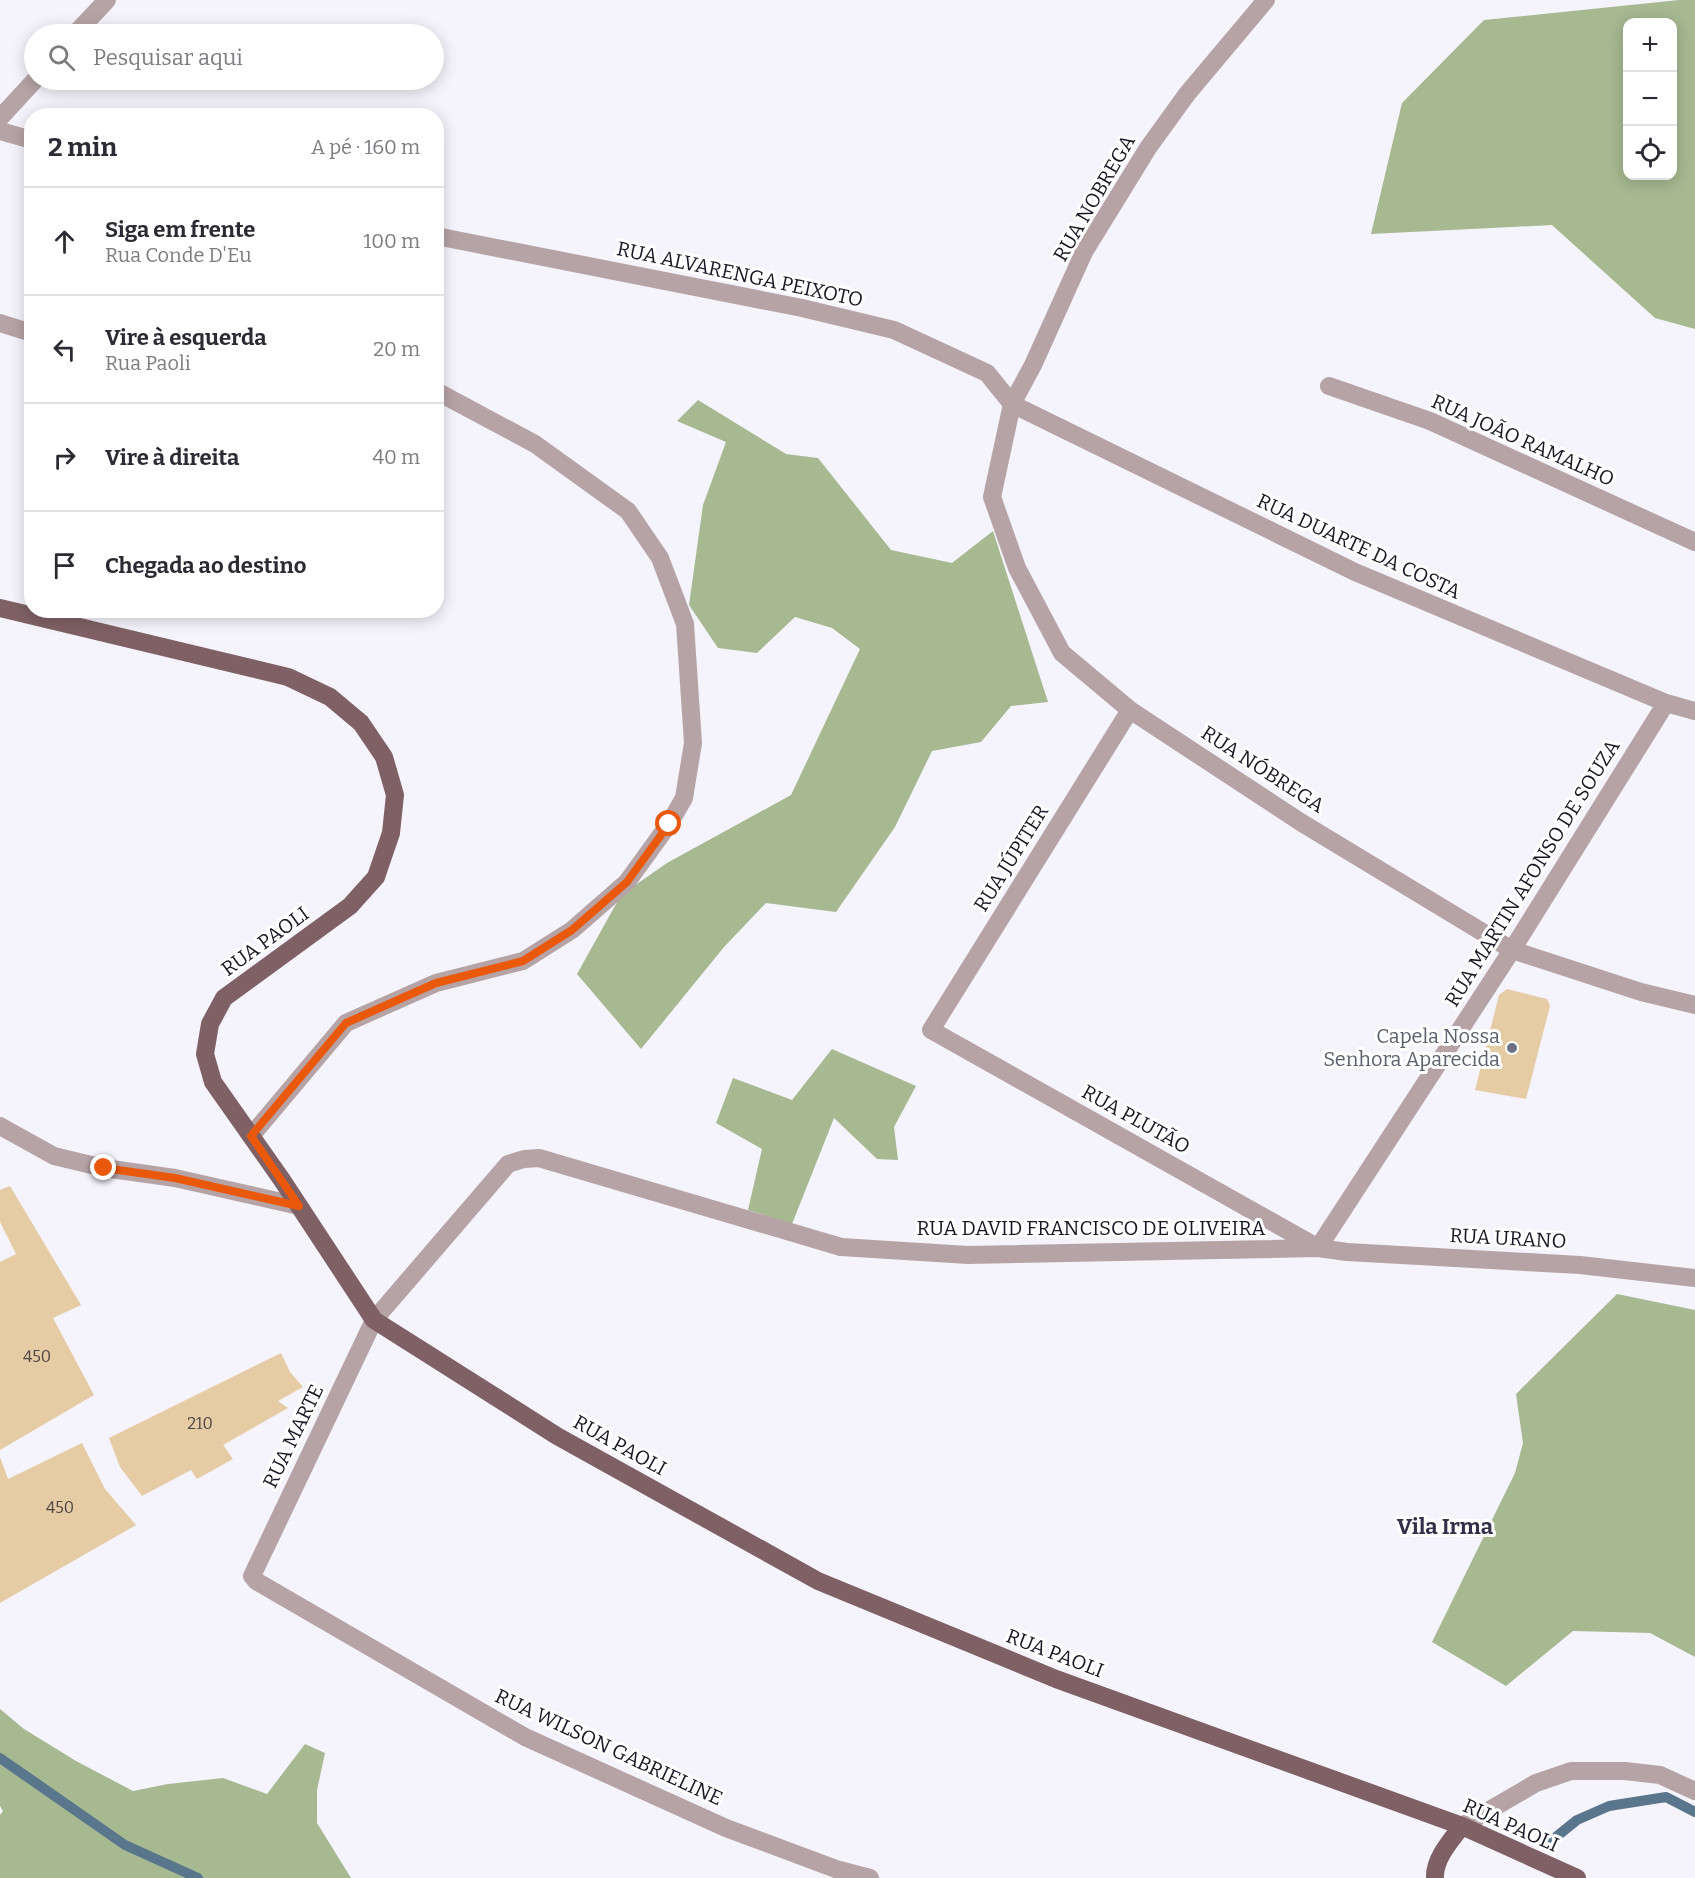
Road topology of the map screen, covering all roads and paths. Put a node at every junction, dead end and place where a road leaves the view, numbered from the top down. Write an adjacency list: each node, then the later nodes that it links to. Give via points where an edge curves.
1 (107, 0): 3 (street)
2 (1266, 0): 13 (street, RUA NOBREGA, via 1187,94 1142,158 1084,252)
3 (84, 24)
4 (26, 90): 5 (street)
5 (0, 118)
6 (0, 131): 7 (street)
7 (24, 138)
8 (444, 238): 13 (street, RUA ALVARENGA PEIXOTO, via 802,308 894,330 987,373)
9 (0, 323): 10 (street)
10 (24, 330)
11 (1329, 387): 14 (street, RUA JOÃO RAMALHO, via 1430,421)
12 (444, 395): 25 (street, via 535,444 628,511 660,558 685,624 693,743 684,798 627,882 572,930 523,961 436,983 346,1023)
13 (1012, 404): 18 (street, RUA DUARTE DA COSTA, via 1355,572); 19 (street, RUA NÓBREGA, via 993,497 1017,568 1062,653)
14 (1695, 542)
15 (0, 608): 16 (main road, RUA PAOLI)
16 (24, 614)
17 (42, 618): 25 (main road, RUA PAOLI, via 288,677 330,697 362,723 384,757 395,795 390,833 376,877 350,906 224,998 210,1024 205,1054 213,1082)
18 (1666, 703): 20 (street, RUA DUARTE DA COSTA); 21 (street, RUA MARTIN AFONSO DE SOUZA)
19 (1130, 710): 21 (street, RUA NÓBREGA, via 1302,823); 23 (street, RUA JÚPITER)
20 (1695, 711)
21 (1512, 950): 22 (street, RUA NÓBREGA, via 1641,992); 27 (street, RUA MARTIN AFONSO DE SOUZA)
22 (1695, 1005)
23 (931, 1030): 27 (street, RUA PLUTÃO)
24 (0, 1126): 26 (street, via 54,1155)
25 (251, 1136): 26 (main road, RUA PAOLI)
26 (299, 1206): 29 (main road, RUA PAOLI)
27 (1318, 1248): 28 (street, RUA URANO, via 1580,1265); 29 (street, RUA DAVID FRANCISCO DE OLIVEIRA, via 968,1255 842,1247 539,1158 524,1159 499,1172)
28 (1695, 1278)
29 (374, 1320): 30 (street, RUA MARTE); 32 (main road, RUA PAOLI, via 557,1436 818,1581 1056,1679)
30 (253, 1572): 35 (street, RUA WILSON GABRIELINE, via 256,1581 525,1737 726,1828)
31 (1695, 1791): 32 (street, via 1660,1775 1571,1771 1536,1783)
32 (1462, 1826): 33 (main road, via 1443,1852); 34 (main road, RUA PAOLI)
33 (1435, 1876)
34 (1572, 1877)
35 (870, 1878)

